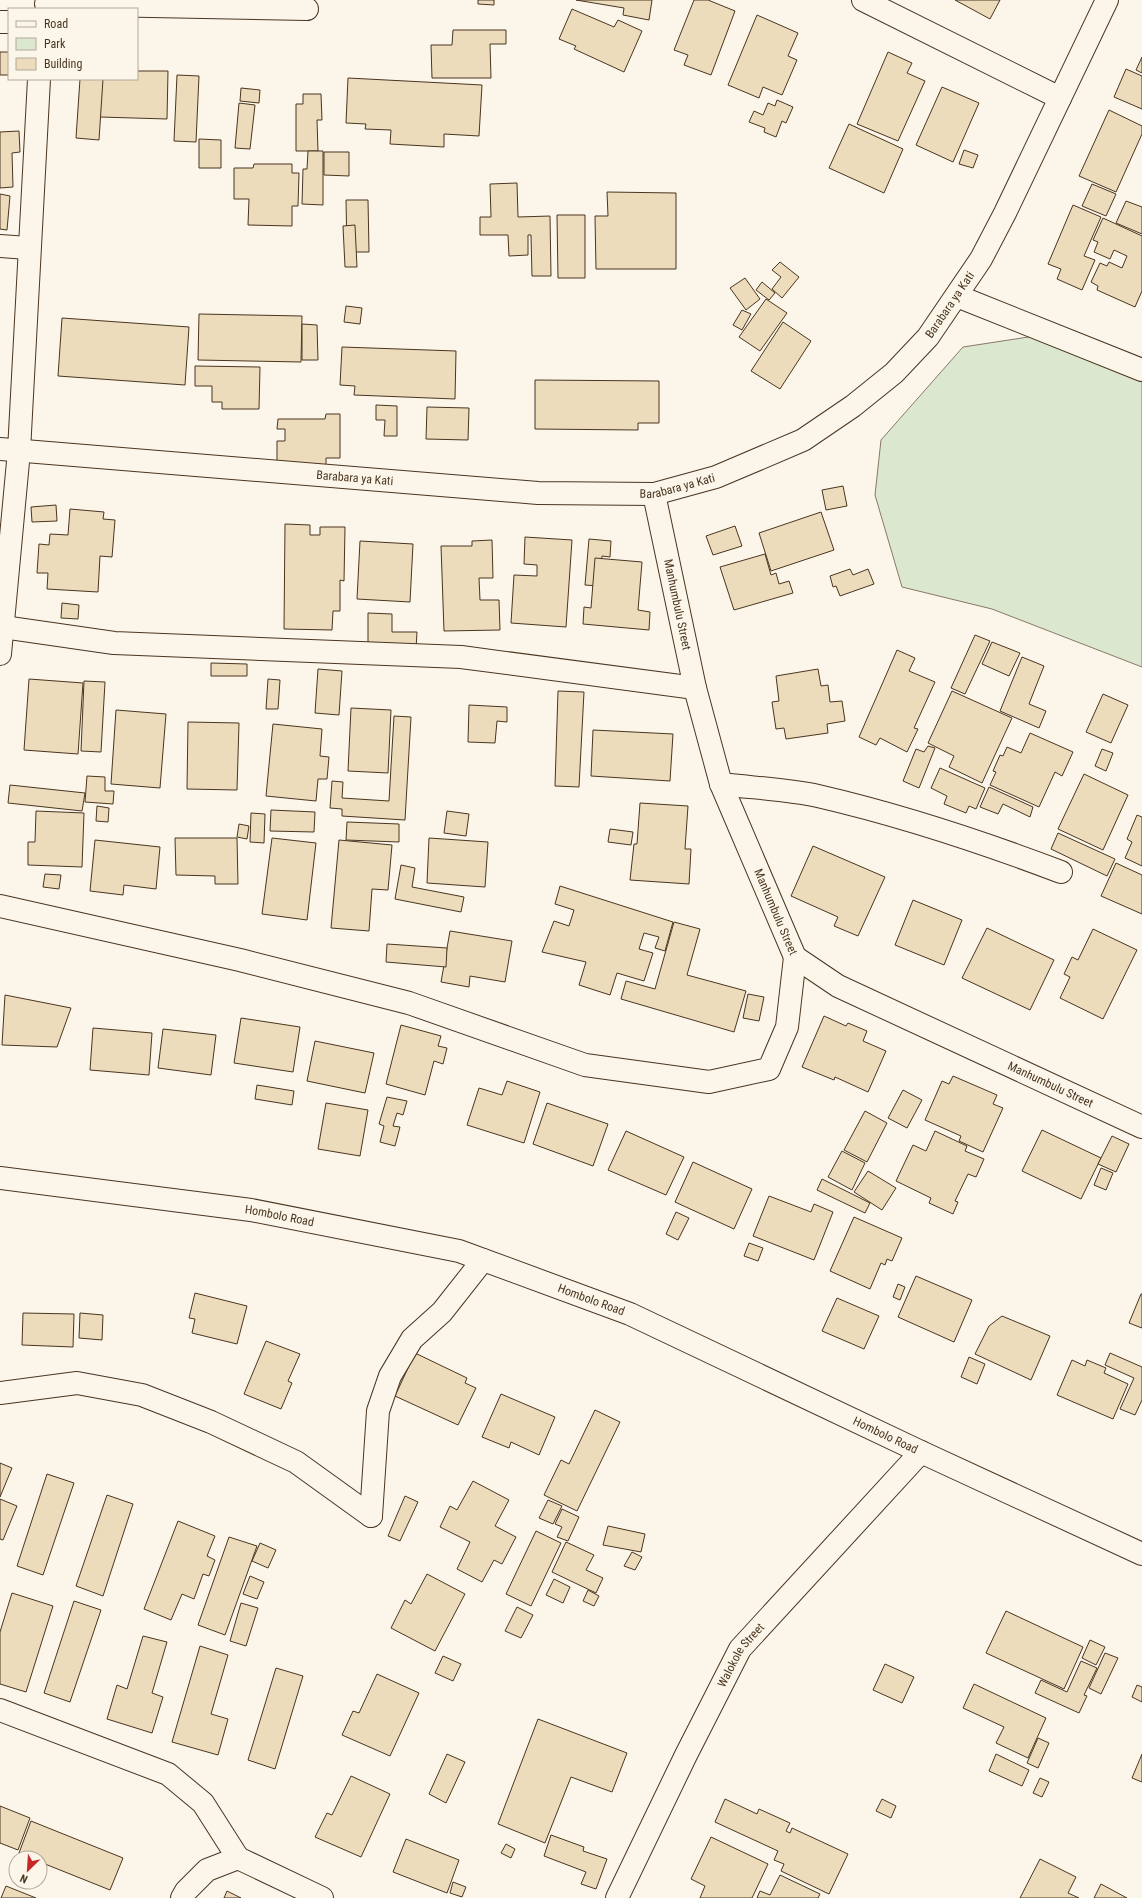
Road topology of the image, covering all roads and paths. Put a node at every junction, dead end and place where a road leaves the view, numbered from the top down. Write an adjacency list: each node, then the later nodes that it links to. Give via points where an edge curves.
1 (863, 0): 6 (street)
2 (1107, 0): 6 (street, Barabara ya Kati)
3 (45, 4): 4 (street)
4 (307, 9)
5 (39, 80): 8 (street)
6 (1060, 98): 9 (street, Barabara ya Kati, via 1005,213 981,259)
7 (0, 246): 8 (street)
8 (28, 248): 11 (street)
9 (957, 296): 10 (street); 12 (street, Barabara ya Kati, via 928,337 894,373 853,406 803,440 716,477)
10 (1142, 370)
11 (9, 450): 12 (street, Barabara ya Kati, via 538,493); 13 (street)
12 (654, 494): 15 (street, Manhumbulu Street)
13 (3, 627): 14 (street); 15 (street, via 114,643 461,657)
14 (0, 654)
15 (695, 688): 16 (street, Manhumbulu Street)
16 (721, 784): 17 (street, via 816,796 1018,855); 19 (street, Manhumbulu Street)
17 (1061, 872)
18 (0, 906): 19 (street, via 240,960 409,1003 584,1065 709,1082 769,1069 787,1027)
19 (795, 957): 20 (street, Manhumbulu Street, via 838,986)
20 (1142, 1127)
21 (0, 1178): 22 (street, Hombolo Road, via 252,1210 459,1251)
22 (482, 1260): 23 (street, via 442,1312 412,1339 390,1376 378,1411 371,1516 296,1462 211,1422 142,1395 77,1383); 24 (street, Hombolo Road, via 630,1314)
23 (0, 1393)
24 (921, 1452): 25 (street, Hombolo Road); 30 (street, Walokole Street, via 740,1649)
25 (1142, 1554)
26 (0, 1710): 27 (street, via 168,1774 202,1803)
27 (238, 1858): 28 (street, via 207,1870); 29 (street)
28 (182, 1898)
29 (322, 1898)
30 (617, 1898)

